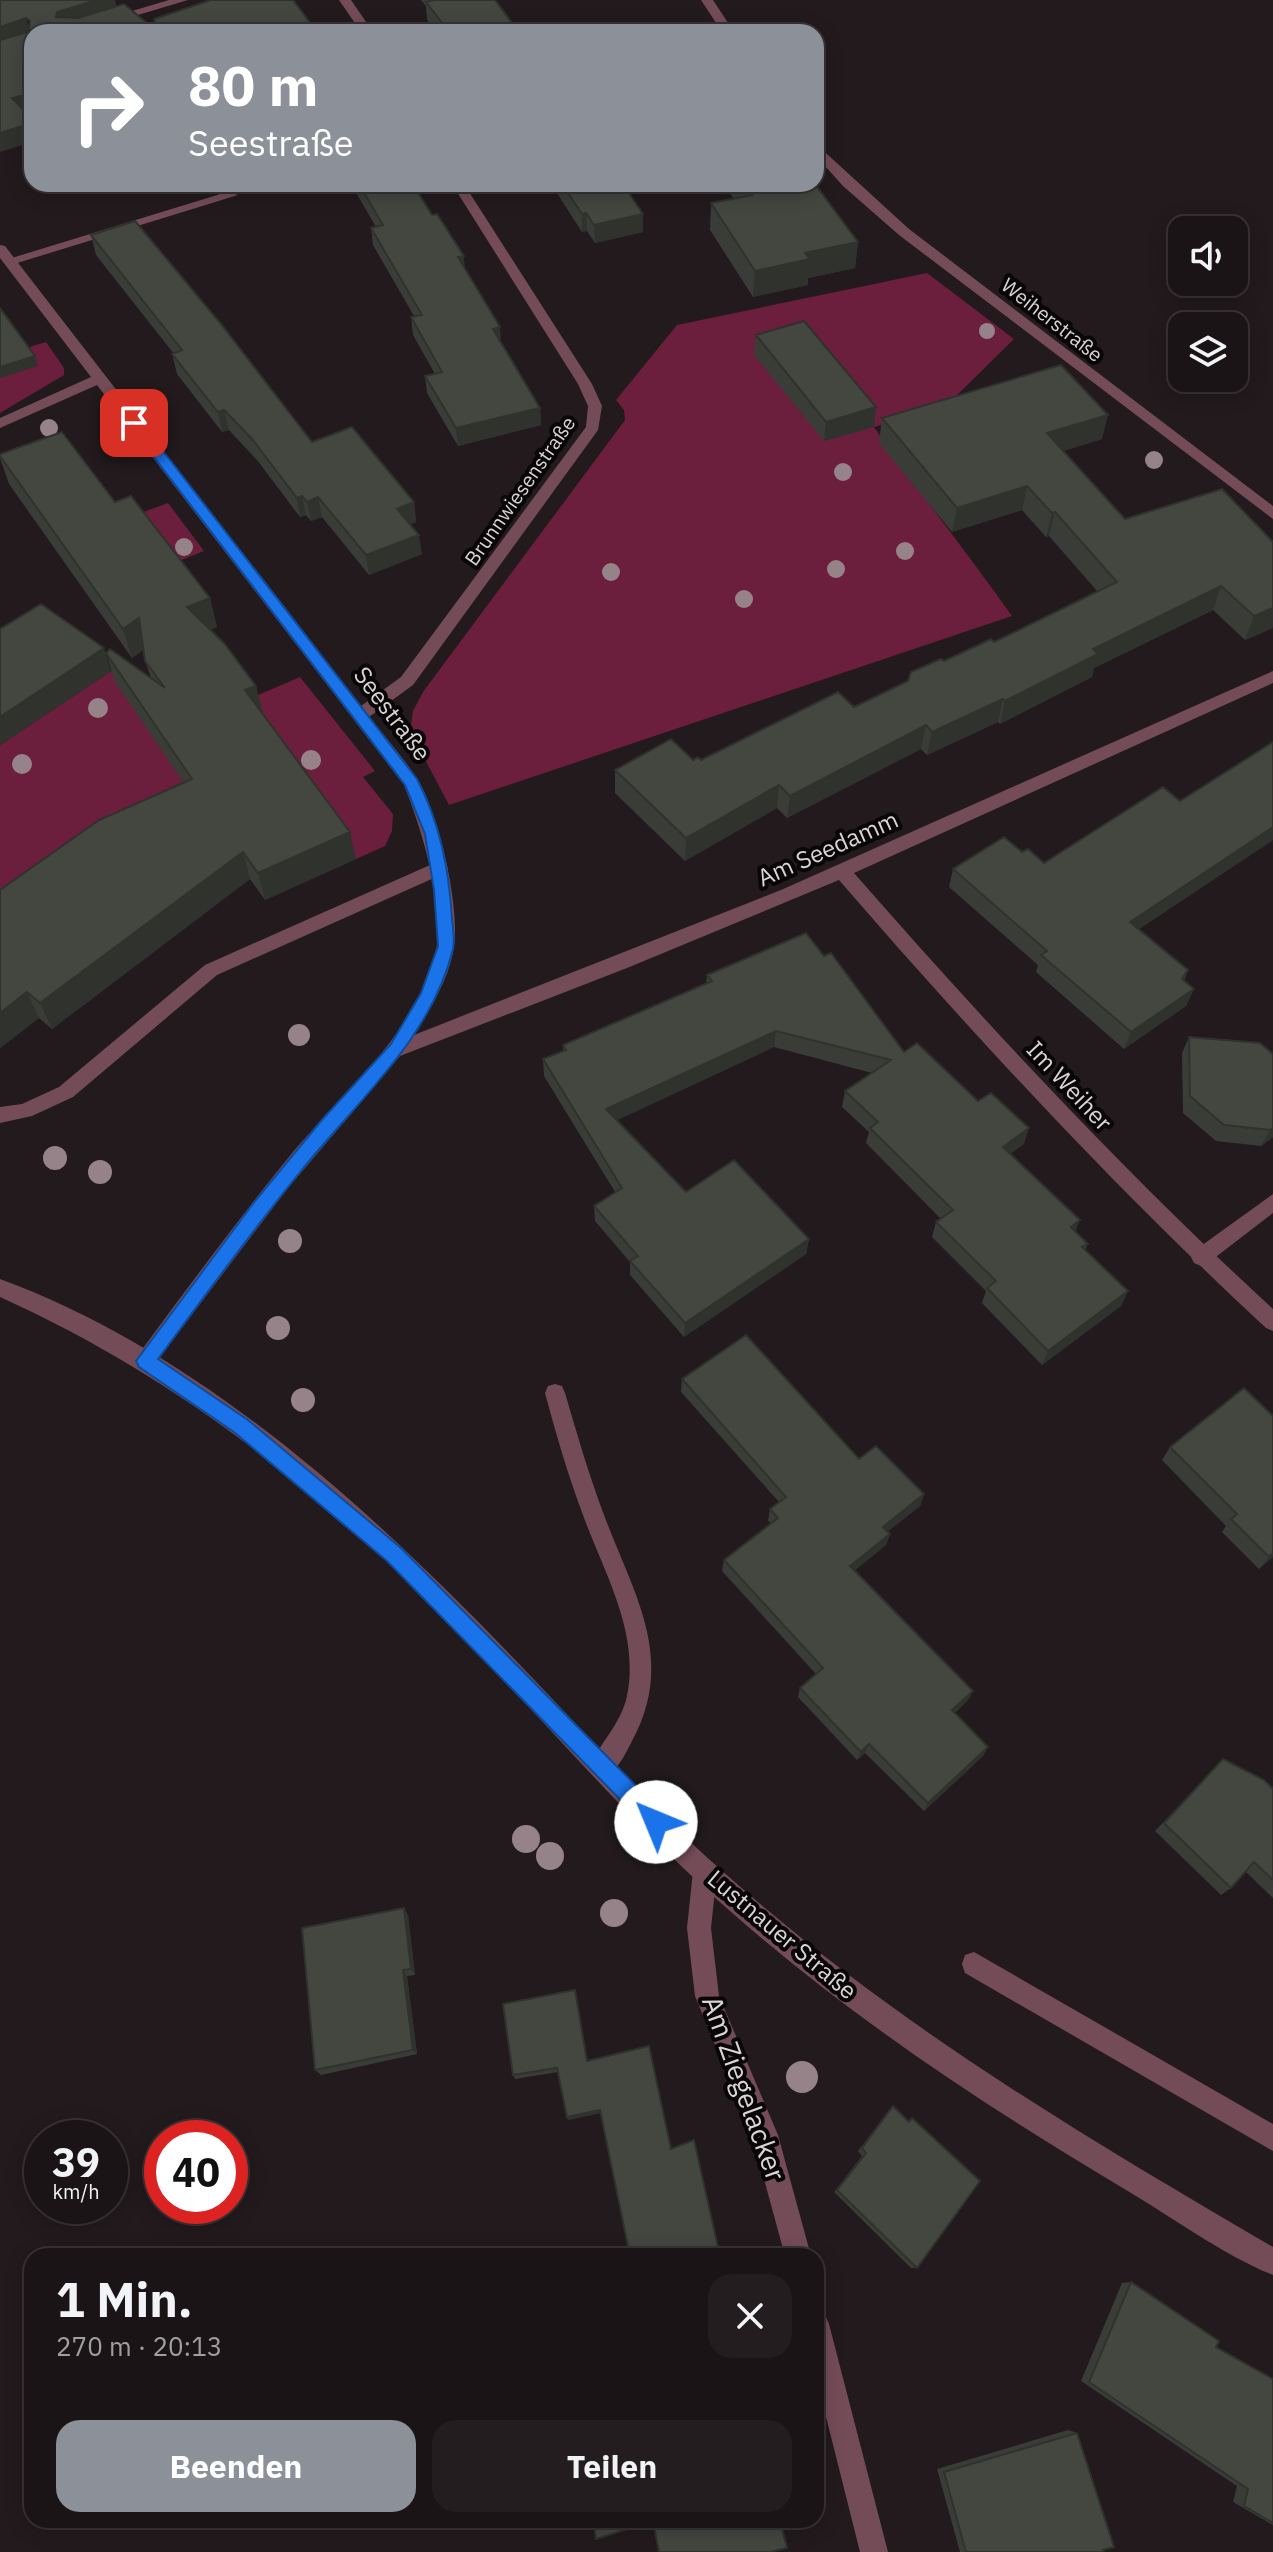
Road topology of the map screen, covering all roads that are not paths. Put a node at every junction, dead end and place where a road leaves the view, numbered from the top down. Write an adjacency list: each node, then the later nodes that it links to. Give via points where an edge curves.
1 (345, 0): 5 (street)
2 (707, 0): 6 (street)
3 (173, 1): 4 (street)
4 (95, 24)
5 (362, 24)
6 (723, 24)
7 (824, 157): 13 (street, Weiherstraße, via 904,232)
8 (463, 192): 15 (street, Brunnwiesenstraße, via 585,384 595,406 593,427 407,681)
9 (232, 195): 10 (street)
10 (5, 255): 11 (street, Seestraße)
11 (99, 379): 12 (street); 15 (street, Seestraße)
12 (0, 423)
13 (1273, 514)
14 (1273, 677): 17 (street, Am Seedamm)
15 (360, 715): 16 (street, Seestraße, via 411,783 433,834)
16 (439, 868): 18 (street, Seestraße, via 446,946 429,994); 19 (street, via 211,970 66,1092 25,1111)
17 (842, 871): 18 (street, Am Seedamm); 21 (street, Im Weiher, via 1093,1150)
18 (397, 1049): 24 (street, Seestraße, via 261,1207)
19 (0, 1115)
20 (1273, 1202): 21 (street)
21 (1201, 1257): 23 (street, Im Weiher)
22 (0, 1288): 24 (street, Lustnauer Straße)
23 (1273, 1322)
24 (145, 1361): 26 (street, Lustnauer Straße, via 241,1426 383,1544)
25 (555, 1393): 26 (street, via 641,1653 638,1699 624,1741)
26 (602, 1766): 27 (street, Lustnauer Straße)
27 (705, 1871): 30 (street, Am Ziegelacker, via 699,1928 707,1996 765,2135); 31 (street, Lustnauer Straße, via 791,1948 949,2063)
28 (974, 1964): 29 (street)
29 (1273, 2138)
30 (796, 2248)
31 (1273, 2262)
32 (824, 2355): 33 (street)
33 (874, 2552)

